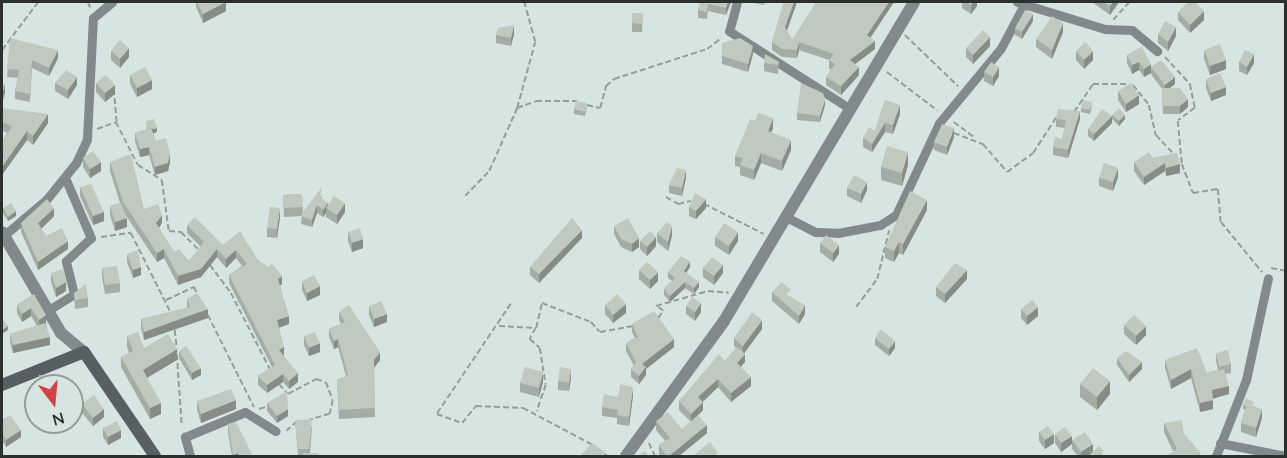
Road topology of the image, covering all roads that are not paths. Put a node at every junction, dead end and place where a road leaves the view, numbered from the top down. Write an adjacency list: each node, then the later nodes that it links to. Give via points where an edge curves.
1 (112, 2): 7 (street, via 93,18 87,139)
2 (737, 2): 6 (street, via 729,31)
3 (914, 2): 6 (street)
4 (1021, 2): 5 (street, via 1141,33); 8 (street, via 1001,48 941,119 902,205 889,221 822,233)
5 (1158, 51)
6 (849, 108): 8 (street)
7 (66, 180): 9 (street); 11 (street, via 91,238 66,261 74,294)
8 (786, 217): 18 (street, via 737,299)
9 (2, 235): 11 (street)
10 (1268, 278): 15 (street, via 1246,380)
11 (47, 311): 12 (street, via 61,333)
12 (84, 352): 13 (main road); 16 (main road)
13 (2, 385)
14 (276, 431): 17 (street, via 254,411 185,437)
15 (1220, 443): 19 (street); 20 (street)
16 (155, 456)
17 (190, 456)
18 (626, 456)
19 (1216, 456)
20 (1286, 456)

